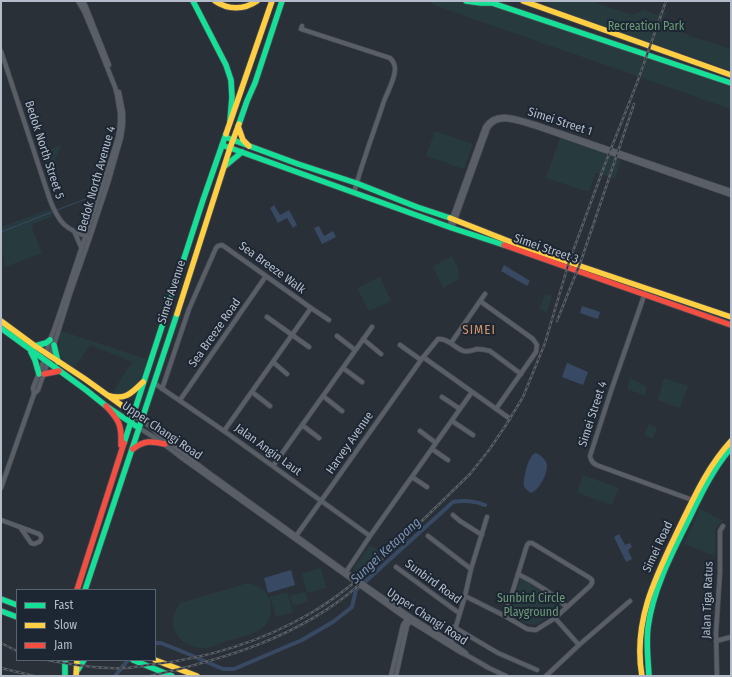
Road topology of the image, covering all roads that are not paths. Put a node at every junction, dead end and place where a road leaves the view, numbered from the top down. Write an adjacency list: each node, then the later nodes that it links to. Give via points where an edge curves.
1 (78, 1): 35 (street, Bedok North Avenue 4, via 113,81 120,113 115,148)
2 (83, 1): 35 (street, Bedok North Avenue 4, via 119,90 123,112 121,138)
3 (193, 1): 17 (main road, via 231,80)
4 (214, 1): 5 (main road, via 231,8 242,8)
5 (257, 1)
6 (272, 1): 17 (main road, Simei Avenue)
7 (282, 1): 18 (main road, Simei Avenue)
8 (466, 1): 11 (main road)
9 (523, 1): 12 (main road)
10 (533, 1): 12 (main road)
11 (488, 2): 16 (main road)
12 (552, 11): 15 (main road)
13 (302, 26): 27 (street, via 300,29 390,58 395,66)
14 (1, 51): 34 (street, Bedok North Street 5, via 52,206 57,217)
15 (731, 75)
16 (731, 83)
17 (230, 121): 19 (main road, Simei Avenue)
18 (238, 126): 20 (main road, Simei Avenue); 22 (main road, via 242,140)
19 (225, 137): 20 (main road, Simei Street 3); 21 (main road, Simei Avenue)
20 (233, 140): 22 (main road, Simei Street 3); 23 (main road, Simei Avenue)
21 (222, 145): 23 (main road, Simei Street 3); 71 (main road, Simei Avenue)
22 (249, 146): 26 (main road, Simei Street 3)
23 (230, 148): 24 (main road, Simei Street 3); 25 (main road, Simei Avenue)
24 (242, 152): 25 (main road); 28 (main road, Simei Street 3)
25 (224, 168): 73 (main road, Simei Avenue)
26 (335, 177): 27 (main road, Simei Street 3); 28 (main road)
27 (356, 183): 30 (street); 32 (main road, Simei Street 3)
28 (337, 187): 30 (main road, Simei Street 3)
29 (731, 191): 32 (street, Simei Street 1, via 538,125 500,116 492,119 485,127)
30 (354, 193): 33 (main road, Simei Street 3)
31 (731, 195): 32 (street, Simei Street 1, via 537,128 501,119 493,122 488,128)
32 (454, 219): 33 (street, Simei Street 1); 38 (main road, Simei Street 3, via 521,246)
33 (451, 227): 40 (main road, Simei Street 3)
34 (75, 233): 35 (street, Bedok North Street 5); 36 (street)
35 (88, 237): 36 (street, Bedok North Avenue 4); 56 (street, Bedok North Avenue 4)
36 (81, 248): 53 (street, Bedok North Avenue 4)
37 (266, 276): 42 (street, Sea Breeze Walk); 74 (street, Sea Breeze Walk, via 222,245 216,248 189,309); 80 (street, Sea Breeze Road)
38 (647, 288): 40 (street, Simei Street 4); 44 (main road, Simei Street 3)
39 (485, 294): 41 (street)
40 (644, 295): 47 (main road, Simei Street 3); 110 (street, Simei Street 4, via 590,456 594,464)
41 (480, 302): 54 (street); 70 (street, via 536,342 536,352)
42 (311, 308): 45 (street, Sea Breeze Walk); 50 (street)
43 (267, 316): 50 (street)
44 (731, 317)
45 (329, 320)
46 (1, 321): 58 (main road, Upper Changi Road)
47 (731, 325)
48 (372, 327): 52 (street)
49 (1, 328): 58 (main road, Upper Changi Road)
50 (292, 334): 57 (street); 65 (street)
51 (337, 336): 59 (street)
52 (363, 339): 59 (street); 60 (street)
53 (50, 340): 58 (main road); 61 (street, Bedok North Avenue 4)
54 (451, 343): 62 (street, Harvey Avenue, via 442,338 438,339); 70 (street, via 463,351 490,351)
55 (400, 344): 62 (street)
56 (54, 346): 61 (street, Bedok North Avenue 4); 64 (main road)
57 (309, 347)
58 (33, 348): 61 (main road, Upper Changi Road); 63 (main road, Upper Changi Road); 68 (main road)
59 (355, 350): 66 (street)
60 (381, 354)
61 (48, 355): 63 (street, Bedok North Avenue 4); 64 (main road, Upper Changi Road)
62 (422, 359): 76 (street); 109 (street, Harvey Avenue)
63 (46, 362): 67 (main road, Upper Changi Road); 68 (street, Bedok North Avenue 4)
64 (58, 362): 77 (main road, Upper Changi Road)
65 (273, 362): 69 (street); 75 (street)
66 (343, 368): 72 (street); 78 (street)
67 (60, 371): 68 (main road); 81 (main road, Upper Changi Road)
68 (41, 374): 107 (street, Bedok North Avenue 4, via 33,388 34,394)
69 (287, 374)
70 (521, 374): 84 (street)
71 (144, 380): 77 (main road, via 128,396); 86 (main road, Simei Avenue)
72 (362, 382)
73 (154, 383): 74 (street, Jalan Angin Laut); 88 (main road, Simei Avenue)
74 (162, 389): 80 (street, Jalan Angin Laut)
75 (252, 392): 82 (street); 93 (street)
76 (472, 392): 83 (street); 84 (street)
77 (107, 395): 86 (main road, Upper Changi Road)
78 (323, 396): 85 (street); 91 (street)
79 (442, 397): 83 (street)
80 (180, 400): 93 (street, Jalan Angin Laut)
81 (106, 406): 90 (main road, Upper Changi Road); 103 (main road, via 121,426)
82 (270, 406)
83 (460, 409): 89 (street)
84 (496, 409): 87 (street)
85 (342, 411)
86 (134, 415): 88 (main road, Upper Changi Road); 90 (main road, Simei Avenue)
87 (509, 418)
88 (142, 420): 92 (main road, Simei Avenue); 117 (street, Upper Changi Road)
89 (452, 421): 95 (street); 98 (street)
90 (131, 423): 92 (main road, Upper Changi Road); 103 (main road, Simei Avenue)
91 (302, 425): 96 (street); 105 (street)
92 (139, 428): 99 (street, Upper Changi Road); 101 (main road, Simei Avenue)
93 (224, 431): 105 (street, Jalan Angin Laut)
94 (420, 431): 98 (street)
95 (473, 435)
96 (319, 438)
97 (731, 441): 110 (main road, Simei Road, via 722,450 701,483)
98 (436, 443): 102 (street)
99 (164, 444): 101 (main road, via 148,441); 117 (street, Upper Changi Road)
100 (731, 448): 110 (main road, Simei Road, via 720,460)
101 (132, 449): 125 (main road, Simei Avenue)
102 (432, 449): 104 (street); 106 (street)
103 (120, 459): 124 (main road, Simei Avenue)
104 (448, 460)
105 (274, 466): 109 (street, Jalan Angin Laut)
106 (412, 477): 108 (street); 118 (street)
107 (1, 488)
108 (428, 488)
109 (321, 501): 117 (street, Harvey Avenue); 118 (street, Jalan Angin Laut)
110 (695, 501): 156 (main road, Simei Road, via 654,580 649,596 640,641); 157 (main road, Simei Road, via 654,598 647,638)
111 (453, 515): 116 (street)
112 (487, 516): 116 (street, Sunbird Road)
113 (1, 520): 115 (street)
114 (723, 526): 139 (street, Jalan Tiga Ratus, via 720,531)
115 (20, 527): 115 (street, via 41,535 40,542 31,543)
116 (482, 535): 121 (street, Sunbird Road)
117 (295, 536): 122 (street, Upper Changi Road)
118 (370, 536): 122 (street)
119 (428, 536): 121 (street)
120 (396, 567): 132 (street, Sunbird Road)
121 (471, 569): 126 (street, Sunbird Road)
122 (345, 573): 135 (street, Upper Changi Road)
123 (518, 574): 130 (street, via 557,597); 130 (street, via 527,545 532,543 590,578 590,586); 133 (street)
124 (77, 589)
125 (85, 589)
126 (465, 596): 132 (street, Sunbird Road); 133 (street)
127 (1, 599): 129 (main road)
128 (630, 601): 141 (street)
129 (16, 605)
130 (567, 607): 136 (street)
131 (1, 611): 134 (main road)
132 (459, 613): 137 (street, Sunbird Road)
133 (504, 616): 136 (street, via 527,629 536,630)
134 (16, 617)
135 (410, 618): 140 (street, Upper Changi Road); 152 (street, via 403,625); 153 (street)
136 (555, 618): 141 (street)
137 (456, 627): 140 (street, Sunbird Road); 147 (street, via 498,653)
138 (731, 637): 139 (street)
139 (716, 641): 158 (street, Jalan Tiga Ratus)
140 (449, 643): 154 (street, Upper Changi Road, via 460,652)
141 (579, 646): 155 (street)
142 (156, 660): 151 (main road)
143 (65, 661): 149 (main road)
144 (77, 661): 148 (main road)
145 (83, 661): 148 (main road)
146 (136, 661): 150 (main road)
147 (537, 670)
148 (76, 674)
149 (65, 676)
150 (172, 676)
151 (197, 676)
152 (391, 676)
153 (396, 676)
154 (506, 676)
155 (546, 676)
156 (642, 676)
157 (649, 676)
158 (717, 676)

